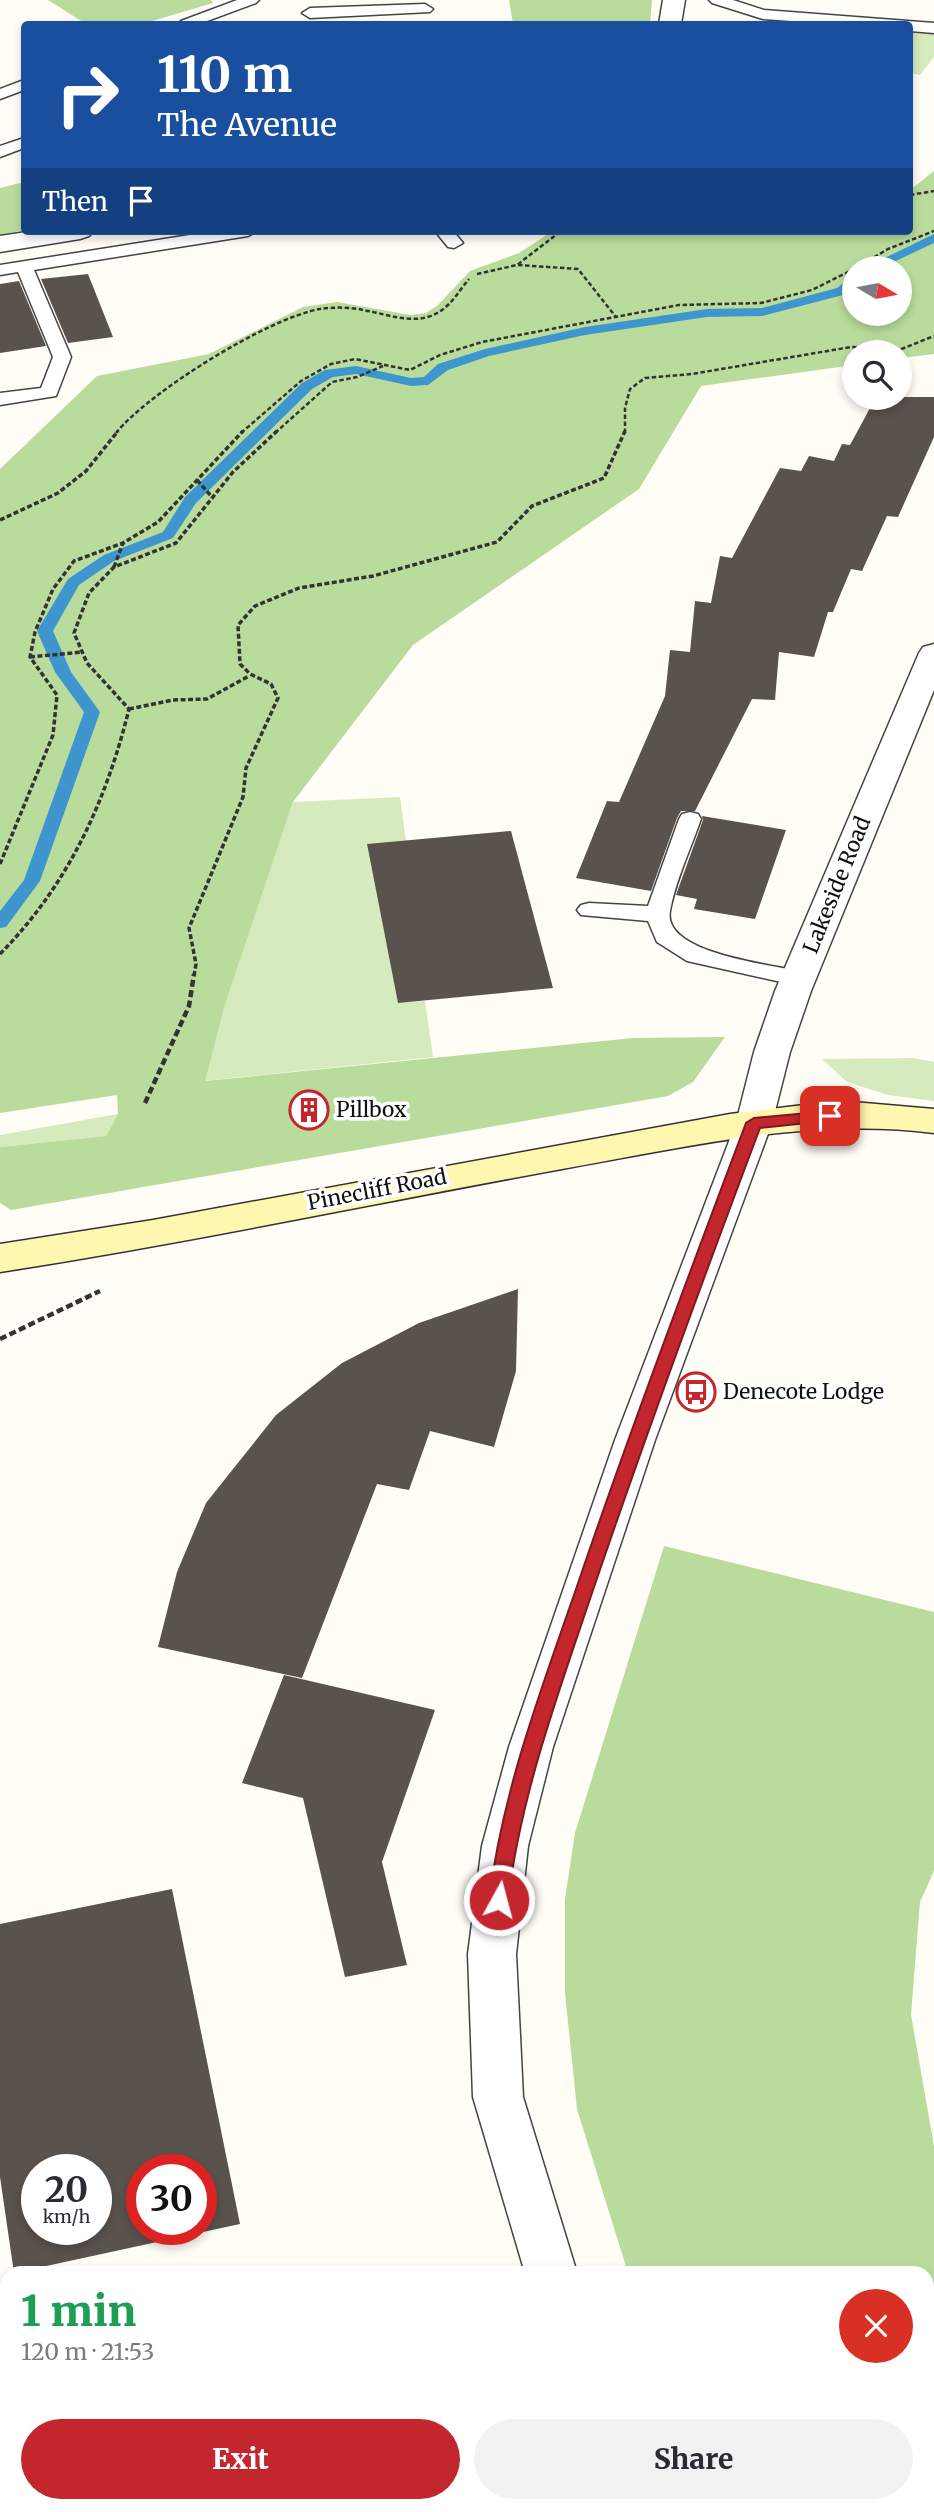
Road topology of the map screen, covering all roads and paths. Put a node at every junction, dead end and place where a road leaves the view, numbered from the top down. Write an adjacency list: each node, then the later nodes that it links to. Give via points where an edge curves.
1 (251, 0): 7 (lane)
2 (299, 0): 6 (lane)
3 (674, 0): 9 (street)
4 (717, 0): 10 (lane, via 762,14)
5 (425, 11): 6 (lane)
6 (310, 13): 8 (lane)
7 (194, 21)
8 (318, 21)
9 (670, 21)
10 (837, 21)
11 (913, 27): 12 (lane)
12 (934, 28)
13 (21, 86): 14 (lane)
14 (0, 94)
15 (13, 143): 16 (lane)
16 (0, 152)
17 (934, 191): 18 (path)
18 (913, 194)
19 (934, 231): 24 (path)
20 (55, 235): 23 (street)
21 (222, 235): 26 (lane)
22 (556, 235): 25 (path)
23 (0, 244)
24 (876, 256)
25 (517, 265): 29 (path, via 578,269); 35 (path, via 472,275 447,306 421,320 361,309 322,309 292,316 155,396 129,416 86,471 58,493)
26 (24, 266): 27 (lane); 32 (lane, via 62,357 49,392)
27 (0, 270)
28 (842, 275): 29 (path, via 812,290 761,303 679,305)
29 (616, 317): 31 (path, via 482,342 410,370)
30 (934, 337): 41 (path, via 900,350 851,347 645,378 630,389 626,430 604,478 532,506 497,542 373,576 299,588 255,606 238,625 238,661)
31 (384, 365): 33 (path, via 355,359 331,364 301,381 250,424); 34 (path, via 332,382 273,433)
32 (0, 399)
33 (197, 480): 34 (path); 36 (path, via 158,522)
34 (212, 497): 37 (path, via 176,543)
35 (0, 520)
36 (123, 542): 37 (path); 40 (path, via 74,561 53,589)
37 (114, 567): 38 (path, via 80,610 74,633)
38 (83, 653): 40 (path); 42 (path)
39 (934, 653): 48 (street, Lakeside Road)
40 (30, 657): 44 (path, via 57,695 53,735)
41 (249, 677): 42 (path, via 207,699); 49 (path, via 271,684 278,698 246,768 243,797 189,928 196,964 188,1006)
42 (129, 709): 47 (path, via 122,742 73,861 37,917)
43 (690, 819): 46 (lane)
44 (0, 864)
45 (589, 910): 46 (lane)
46 (657, 914): 48 (lane, via 665,937 695,956)
47 (0, 954)
48 (799, 978): 51 (street, Lakeside Road, via 772,1052)
49 (145, 1103)
50 (934, 1121): 51 (main road, Pinecliff Road, via 856,1115)
51 (754, 1123): 52 (main road, Pinecliff Road); 53 (street, Lakeside Road, via 619,1486 531,1747 505,1846 492,1954 498,2097)
52 (0, 1258)
53 (549, 2266)

